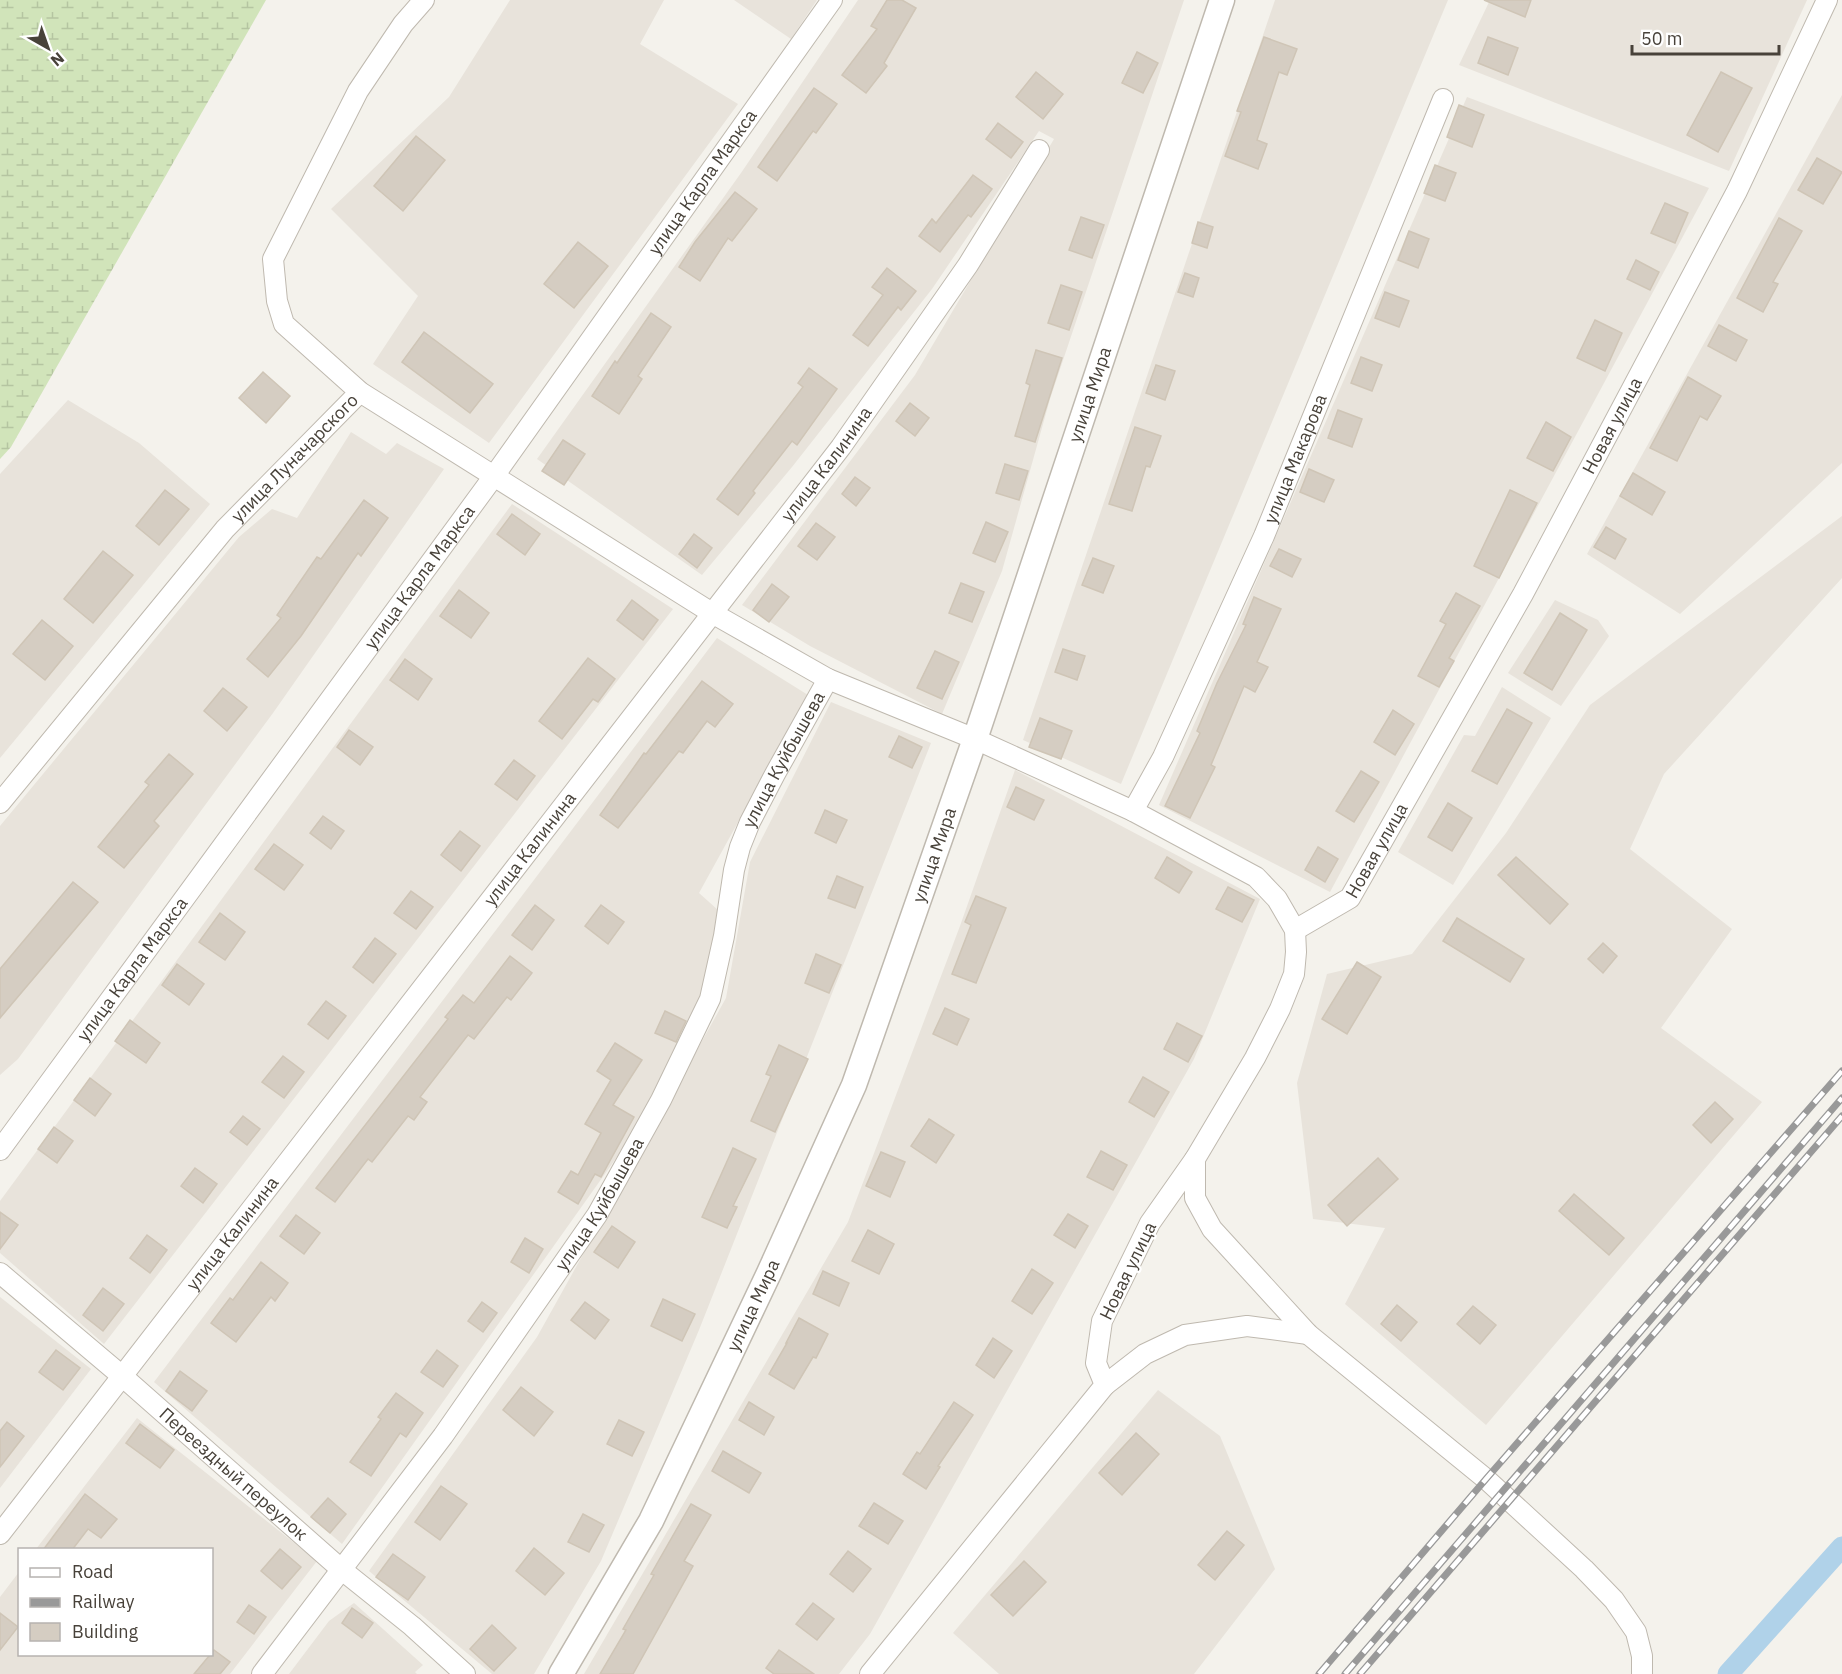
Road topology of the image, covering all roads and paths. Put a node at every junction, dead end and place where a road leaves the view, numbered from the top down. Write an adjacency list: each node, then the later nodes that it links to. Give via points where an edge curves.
1 (424, 0): 7 (street, улица Луначарского, via 358,91 273,259 277,301 284,324)
2 (832, 0): 8 (street, улица Карла Маркса)
3 (1222, 0): 11 (street, улица Мира)
4 (1827, 0): 14 (street, Новая улица, via 1732,201 1523,594 1356,888 1350,898)
5 (1443, 99): 13 (street, улица Макарова, via 1264,536 1163,757)
6 (1039, 150): 9 (street, улица Калинина, via 968,265 841,447)
7 (360, 392): 8 (street); 12 (street, улица Луначарского, via 225,529)
8 (494, 476): 9 (street); 15 (street, улица Карла Маркса)
9 (712, 614): 10 (street); 19 (street, улица Калинина)
10 (828, 679): 11 (street); 22 (street, улица Куйбышева, via 740,847 710,999 661,1100 597,1215 443,1436)
11 (975, 739): 13 (street); 25 (street, улица Мира, via 854,1085 651,1521)
12 (0, 803)
13 (1133, 811): 14 (street, via 1256,877 1277,899)
14 (1295, 930): 16 (street, Новая улица, via 1293,974 1280,1009)
15 (0, 1150)
16 (1196, 1159): 18 (street, via 1196,1198 1212,1229); 20 (street, Новая улица, via 1150,1223 1102,1322 1096,1363)
17 (0, 1273): 19 (street, Переездный переулок)
18 (1308, 1334): 20 (street, via 1246,1326 1185,1335 1145,1354); 27 (street, via 1486,1479 1584,1569 1614,1600 1636,1632)
19 (122, 1376): 21 (street, улица Калинина); 22 (street, Переездный переулок)
20 (1105, 1385): 26 (street)
21 (0, 1534)
22 (342, 1570): 23 (street, улица Куйбышева); 24 (street, Переездный переулок)
23 (262, 1674)
24 (465, 1674)
25 (561, 1674)
26 (870, 1674)
27 (1642, 1674)

